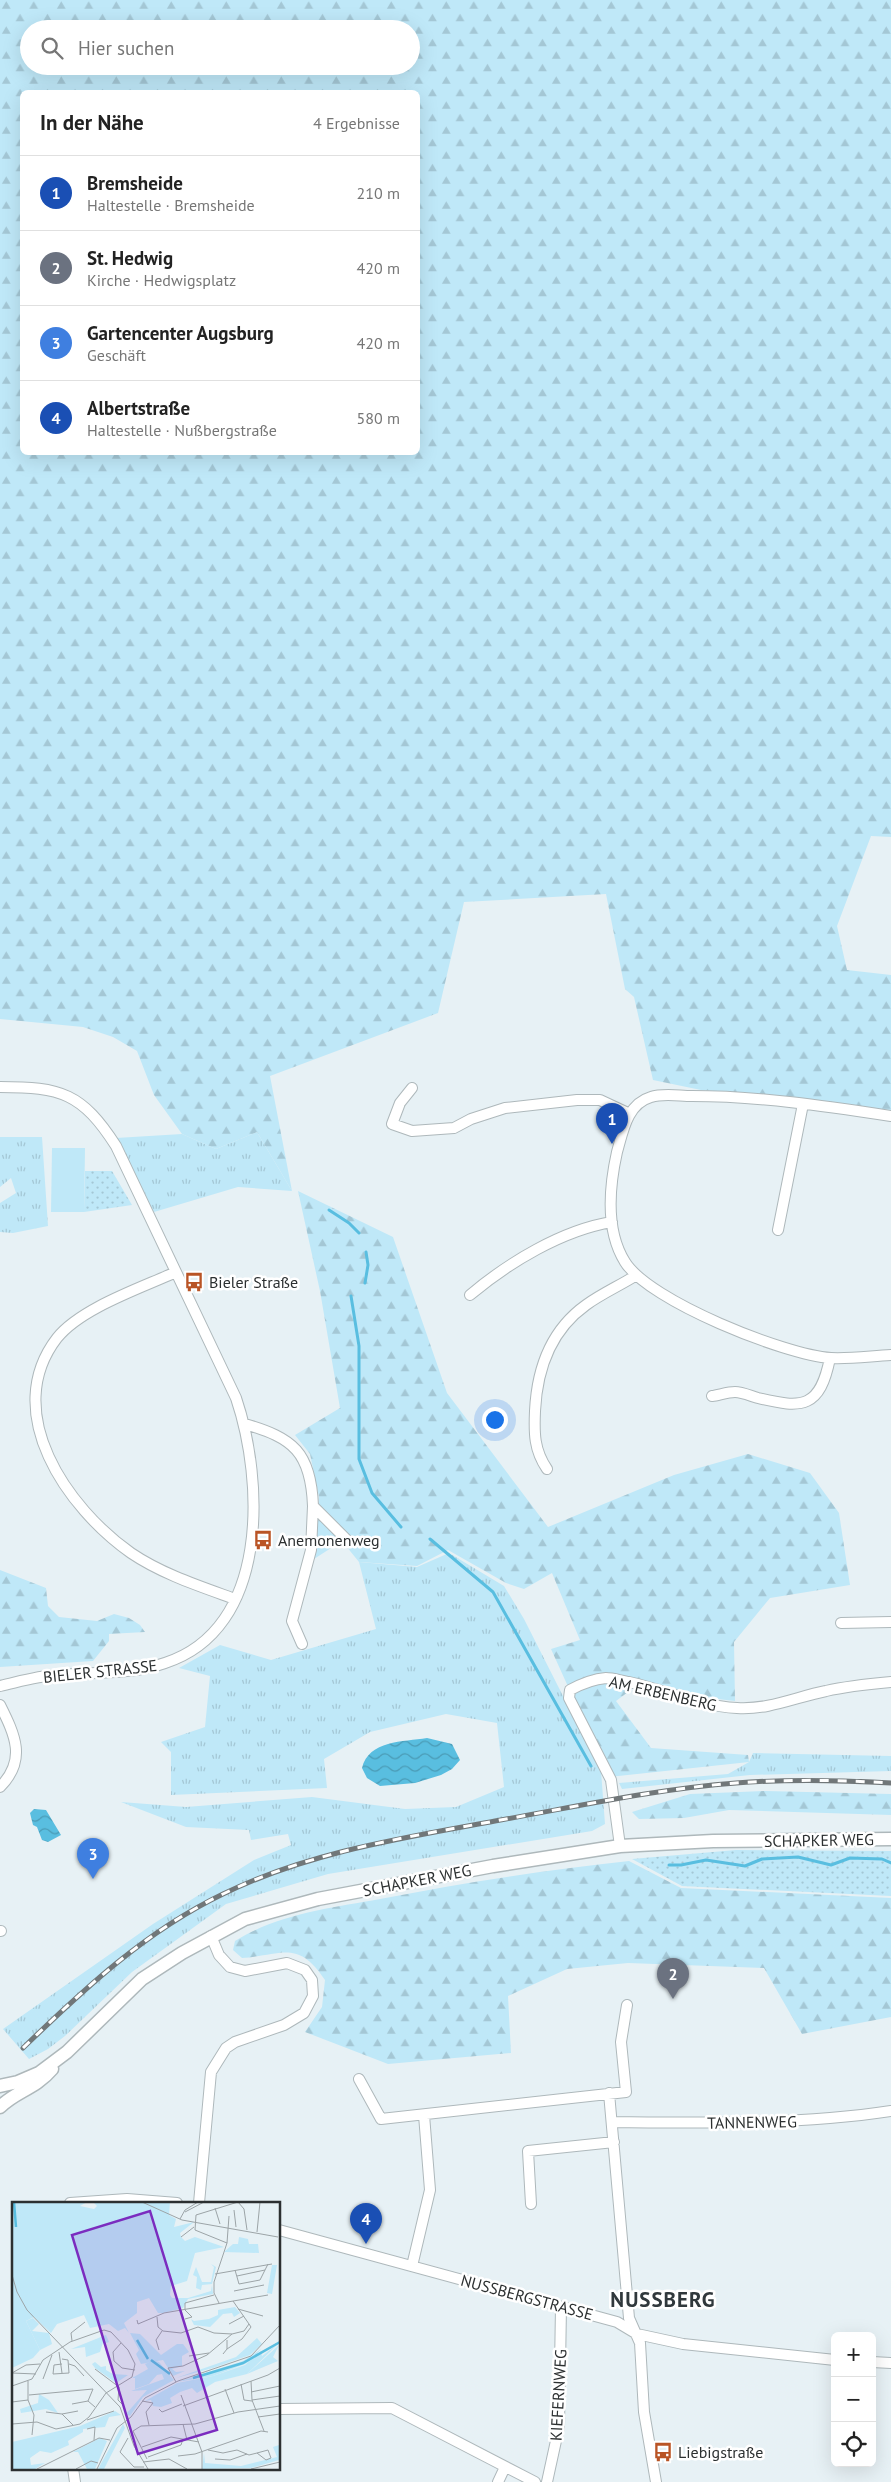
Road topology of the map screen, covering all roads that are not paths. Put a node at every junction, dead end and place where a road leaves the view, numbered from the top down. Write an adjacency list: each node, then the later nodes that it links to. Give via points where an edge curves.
1 (0, 1087): 8 (street, BIELER STRASSE, via 54,1090 91,1111 116,1146)
2 (412, 1088): 4 (street, via 400,1102 392,1124 412,1131 454,1128 505,1108 571,1101 600,1100)
3 (803, 1104): 4 (street, via 715,1096 652,1097 641,1102); 5 (street); 7 (street)
4 (630, 1114): 6 (street, via 611,1184)
5 (891, 1116)
6 (612, 1222): 9 (street, via 617,1245); 10 (street, via 579,1231 547,1245 499,1271)
7 (778, 1230)
8 (176, 1272): 14 (street, BIELER STRASSE, via 224,1371); 18 (street, via 82,1316 58,1337 45,1356 38,1376 34,1399 38,1432 57,1475 71,1496 108,1535 154,1566)
9 (634, 1276): 12 (street, via 704,1316 785,1347); 15 (street, via 572,1317 546,1355 539,1374 534,1424 537,1454)
10 (470, 1295)
11 (891, 1355): 12 (street)
12 (830, 1358): 13 (street, via 825,1381 813,1397 800,1404 786,1405 735,1392)
13 (712, 1396)
14 (244, 1424): 16 (street, via 294,1445 305,1464); 18 (street, BIELER STRASSE, via 254,1478 254,1516 249,1556)
15 (547, 1469)
16 (313, 1506): 17 (street); 21 (street, via 311,1550 292,1621)
17 (346, 1539)
18 (234, 1599): 23 (street, BIELER STRASSE, via 205,1640 184,1656 165,1664 53,1675)
19 (891, 1622): 20 (street)
20 (841, 1623)
21 (302, 1644)
22 (891, 1682): 27 (street, AM ERBENBERG, via 854,1685 787,1703 739,1708 692,1701 607,1678 582,1683 570,1690 569,1698 611,1780)
23 (0, 1686)
24 (0, 1705): 25 (street, via 16,1747 16,1762)
25 (0, 1787)
26 (891, 1839): 27 (street, SCHAPKER WEG, via 713,1841)
27 (620, 1846): 28 (street, SCHAPKER WEG, via 318,1899 245,1919)
28 (211, 1936): 30 (street, SCHAPKER WEG, via 142,1980); 41 (street, via 219,1956 230,1968 244,1971 288,1963 305,1970 312,1980 313,1996 304,2012 284,2025 226,2048 211,2072)
29 (627, 2005): 33 (street, via 621,2042 626,2092)
30 (67, 2052): 32 (street, SCHAPKER WEG, via 39,2073); 34 (street, via 41,2082)
31 (359, 2079): 36 (street, via 381,2119)
32 (0, 2086)
33 (609, 2093): 36 (street); 37 (street)
34 (0, 2107)
35 (891, 2111): 37 (street, TANNENWEG, via 776,2122)
36 (424, 2115): 44 (street, via 430,2190)
37 (613, 2122): 38 (street)
38 (614, 2142): 42 (street, via 528,2151); 46 (street, via 629,2318)
39 (81, 2202): 40 (street, via 127,2198)
40 (167, 2202)
41 (199, 2202)
42 (531, 2204)
43 (280, 2230): 44 (street, NUSSBERGSTRASSE)
44 (412, 2266): 45 (street, NUSSBERGSTRASSE)
45 (561, 2307): 46 (street, NUSSBERGSTRASSE, via 617,2322); 54 (street, KIEFERNWEG, via 559,2427)
46 (637, 2334): 47 (street, NUSSBERGSTRASSE, via 711,2348); 55 (street, via 642,2353 644,2412)
47 (831, 2360)
48 (876, 2362): 49 (street)
49 (891, 2363)
50 (280, 2408): 51 (street, via 392,2408)
51 (505, 2467): 52 (street); 53 (street)
52 (498, 2482)
53 (535, 2482)
54 (547, 2482)
55 (656, 2482)

